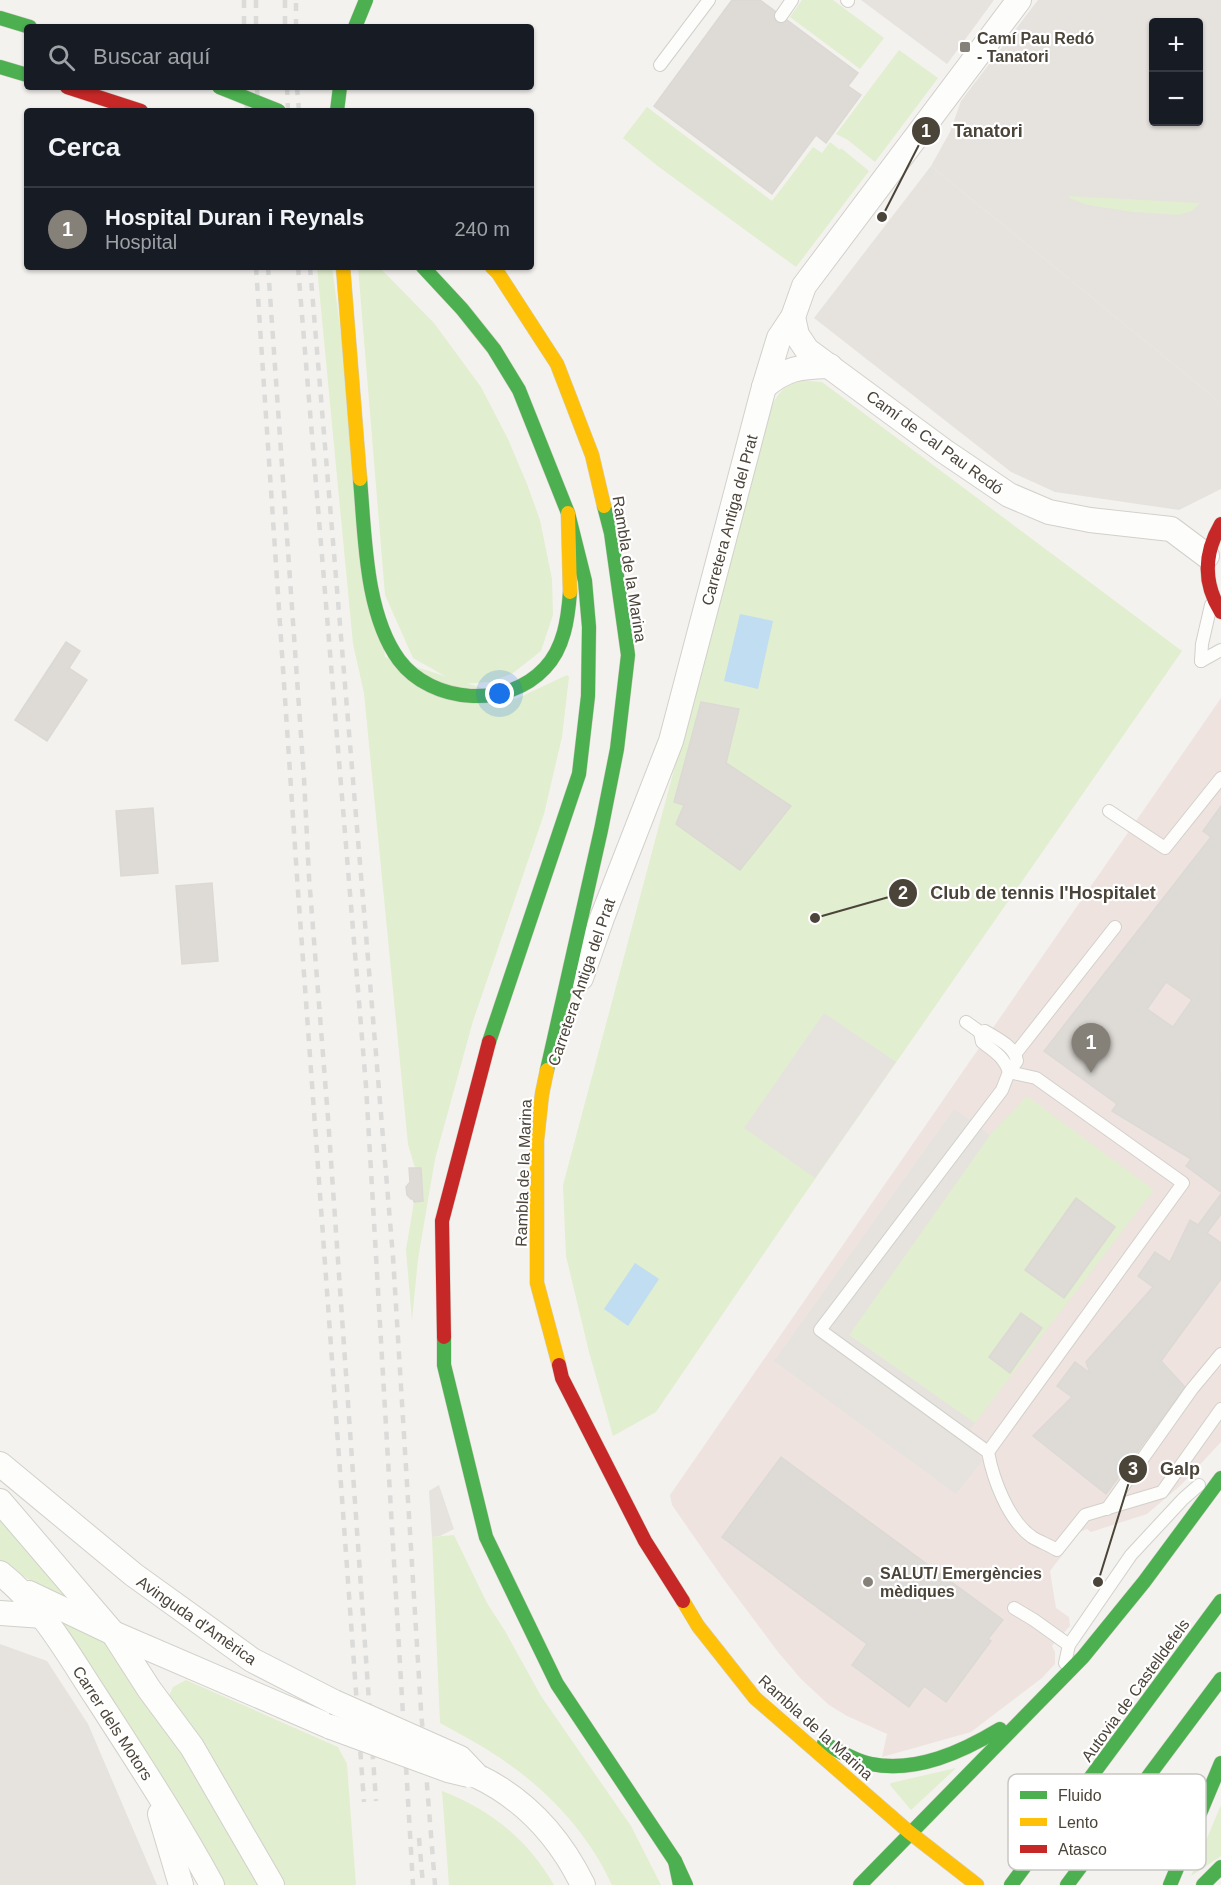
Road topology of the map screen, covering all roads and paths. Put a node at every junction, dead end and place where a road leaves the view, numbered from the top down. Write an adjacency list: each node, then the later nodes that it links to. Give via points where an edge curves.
1 (366, 0): 7 (main road)
2 (709, 0): 9 (lane)
3 (792, 0): 5 (lane)
4 (1019, 0): 21 (street, Carretera Antiga del Prat, via 804,286)
5 (781, 16)
6 (0, 18): 8 (main road)
7 (356, 24)
8 (24, 25)
9 (660, 65)
10 (0, 67): 11 (main road)
11 (24, 74)
12 (76, 90): 15 (main road)
13 (226, 90): 16 (main road, bridge)
14 (340, 90): 17 (main road)
15 (132, 108)
16 (272, 108)
17 (338, 108)
18 (343, 270): 24 (main road, via 370,578 387,638 417,678 439,691 481,697 511,691 544,669 558,649 567,619)
19 (426, 270): 24 (main road, via 494,349 519,390)
20 (495, 270): 37 (main road, Rambla de la Marina, via 556,364 592,454 611,533 628,655 615,760)
21 (793, 317): 22 (street, Camí de Cal Pau Redó, via 797,335 807,350); 23 (street, Carretera Antiga del Prat, via 779,338)
22 (830, 366): 23 (street, via 800,367); 26 (street, Camí de Cal Pau Redó, via 1009,495 1049,512 1171,529)
23 (764, 387): 37 (street, Carretera Antiga del Prat, via 671,741 602,918)
24 (568, 513): 67 (main road, via 585,581 589,627 588,696 579,774 490,1040 442,1221 444,1365 486,1537 557,1684)
25 (1221, 525): 26 (main road)
26 (1207, 556): 27 (main road, via 1207,581)
27 (1212, 595): 28 (main road); 29 (lane, via 1201,661)
28 (1221, 612)
29 (1221, 650)
30 (1221, 778): 31 (lane, via 1166,848)
31 (1109, 811)
32 (1115, 927): 35 (lane)
33 (966, 1022): 34 (lane)
34 (980, 1032): 35 (lane, via 985,1031); 36 (lane, via 982,1042 999,1054)
35 (1016, 1053): 36 (lane, via 1017,1061)
36 (1009, 1072): 40 (lane, via 1002,1090 820,1330); 40 (lane, via 1036,1078 1183,1183)
37 (542, 1094): 59 (main road, Rambla de la Marina, via 537,1152 537,1282 562,1378 645,1541 698,1626 755,1698)
38 (1221, 1353): 45 (lane)
39 (1221, 1409): 45 (lane, via 1162,1492)
40 (988, 1452): 45 (lane, via 992,1474 1015,1519 1031,1536 1057,1550 1085,1515)
41 (0, 1464): 63 (street, Avinguda d'Amèrica, bridge, via 134,1575 252,1660 334,1702 460,1758)
42 (1221, 1467): 53 (lane, via 1183,1499 1131,1556)
43 (1221, 1478): 56 (main road, via 1133,1596)
44 (0, 1501): 52 (street)
45 (1107, 1509)
46 (0, 1573): 47 (street, Carrer dels Motors)
47 (20, 1589): 51 (street, Carrer dels Motors); 52 (street, Avinguda d'Amèrica)
48 (1221, 1600): 61 (main road, Autovia de Castelldefels)
49 (1014, 1608): 53 (lane)
50 (0, 1613): 51 (street)
51 (43, 1616): 64 (street, Carrer dels Motors)
52 (113, 1634): 54 (street, Avinguda d'Amèrica); 57 (street)
53 (1069, 1645): 56 (lane)
54 (176, 1660): 57 (street); 63 (street, Avinguda d'Amèrica, bridge, via 332,1727 448,1770)
55 (1221, 1678): 62 (main road)
56 (1061, 1681): 58 (main road)
57 (149, 1689): 72 (street, via 192,1748)
58 (1037, 1706): 59 (main road, via 983,1740 933,1760 898,1766 870,1763); 66 (main road)
59 (789, 1726): 66 (main road, Rambla de la Marina)
60 (1221, 1764): 65 (main road)
61 (1093, 1774)
62 (1150, 1774)
63 (477, 1776): 76 (street, Avinguda d'Amèrica, via 506,1792 530,1812 564,1851)
64 (150, 1780): 74 (street); 75 (street, Carrer dels Motors)
65 (1206, 1800)
66 (909, 1832): 79 (main road); 80 (main road, Rambla de la Marina)
67 (675, 1861): 77 (main road); 78 (main road)
68 (1221, 1867): 83 (main road)
69 (1022, 1870): 73 (main road, Autovia de Castelldefels)
70 (1078, 1870): 81 (main road)
71 (1176, 1870): 82 (main road)
72 (270, 1882)
73 (1012, 1884)
74 (181, 1885)
75 (212, 1885)
76 (583, 1885)
77 (680, 1885)
78 (686, 1885)
79 (860, 1885)
80 (976, 1885)
81 (1067, 1885)
82 (1170, 1885)
83 (1203, 1885)

